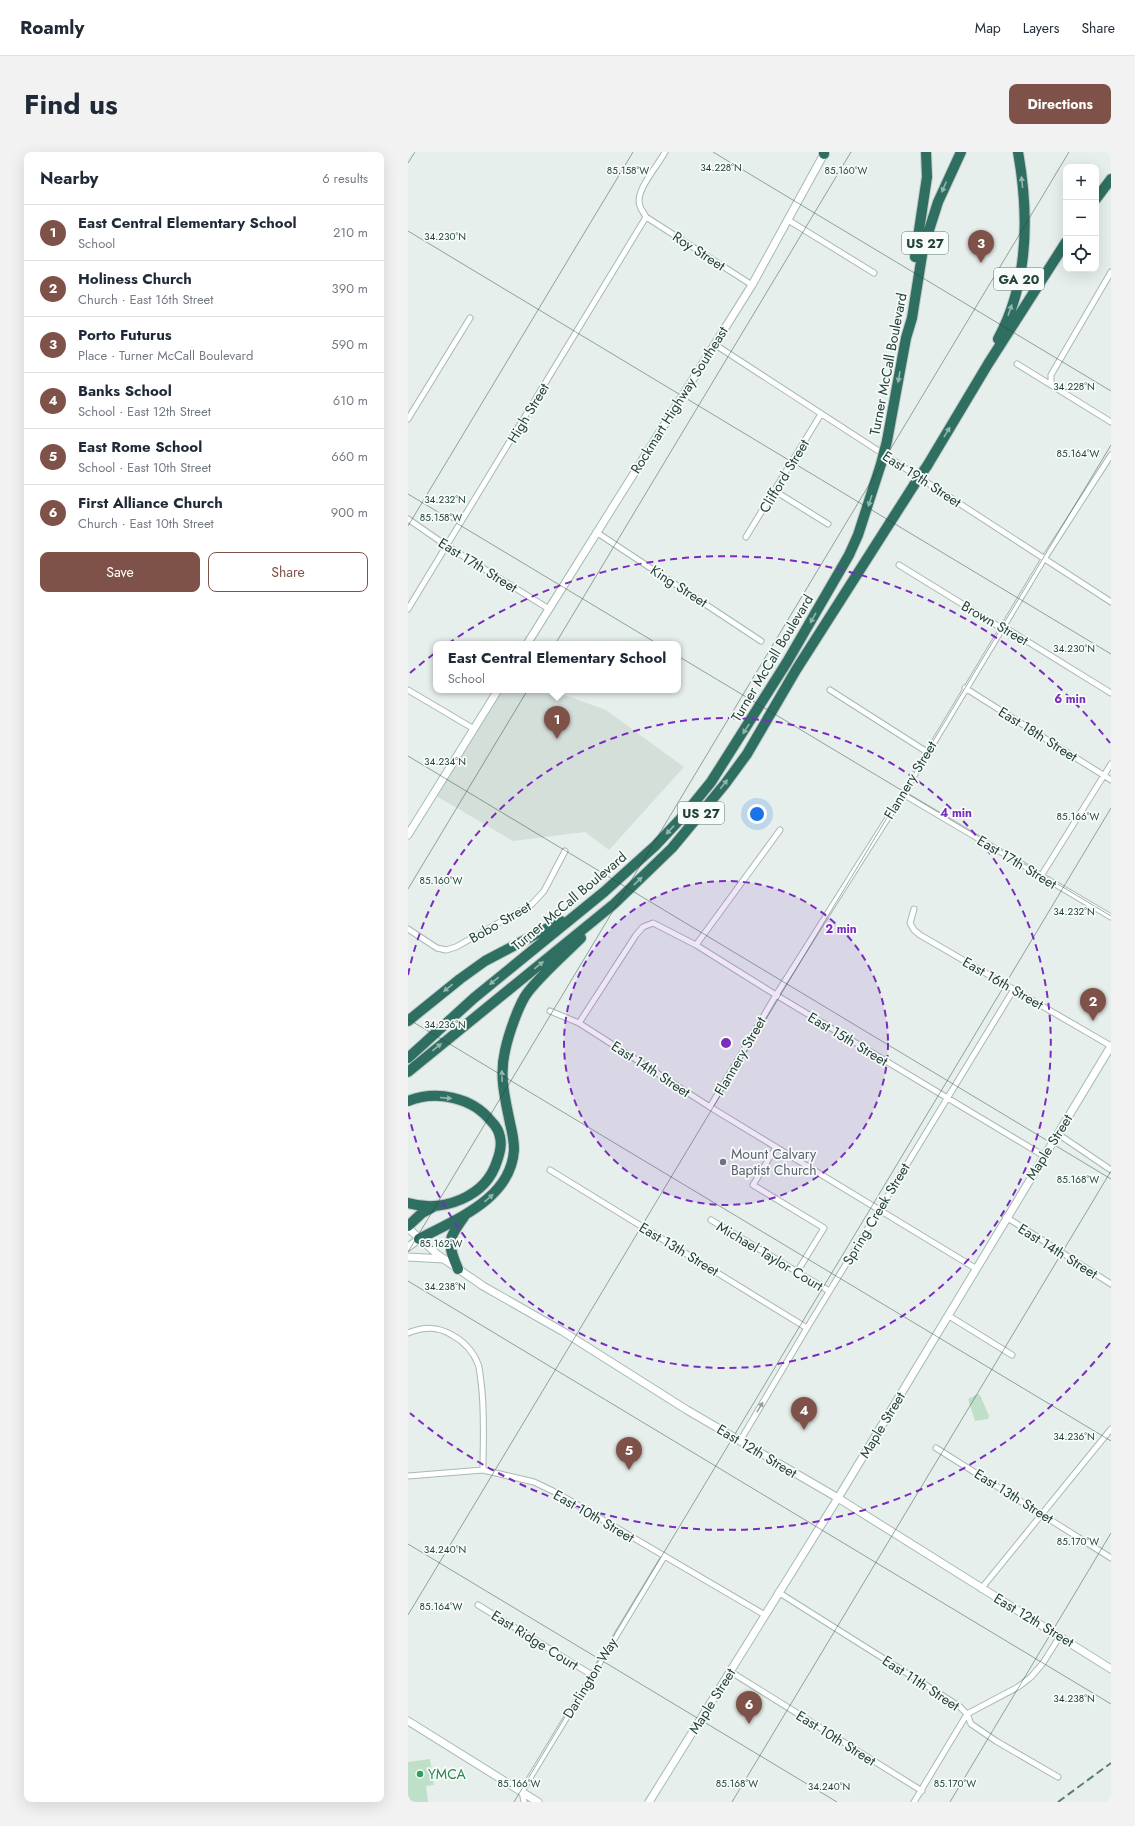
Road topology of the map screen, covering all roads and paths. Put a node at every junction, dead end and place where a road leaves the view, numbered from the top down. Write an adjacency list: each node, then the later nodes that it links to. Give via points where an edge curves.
1 (665, 152): 8 (street, via 639,192 639,205)
2 (926, 152): 15 (highway, via 927,177 907,314)
3 (962, 152): 15 (highway, Turner McCall Boulevard / US 27, one-way to 15, via 929,227)
4 (1018, 152): 19 (highway, GA 20, one-way to 4, via 1010,312 1018,284 1026,227)
5 (824, 153): 9 (main road, Rockmart Highway Southeast)
6 (1111, 179): 7 (highway)
7 (1099, 195)
8 (646, 217): 13 (street, Roy Street); 29 (street, High Street)
9 (788, 220): 12 (street); 13 (main road, Rockmart Highway Southeast)
10 (1063, 247): 19 (highway, Turner McCall Boulevard / US 27)
11 (1111, 272): 18 (street, via 1051,375)
12 (874, 273)
13 (752, 285): 16 (main road, Rockmart Highway Southeast)
14 (470, 318): 21 (street)
15 (906, 338): 55 (highway, Turner McCall Boulevard / US 27, one-way to 55, bridge, via 881,464 849,555 783,669 712,782 655,846)
16 (714, 344): 20 (street, East 19th Street); 27 (main road, Rockmart Highway Southeast)
17 (1017, 364): 18 (street)
18 (1051, 385): 22 (street)
19 (969, 396): 53 (highway, Turner McCall Boulevard / US 27, one-way to 19, bridge, via 672,848 747,754 800,664)
20 (821, 414): 24 (street, Clifford Street); 30 (street, East 19th Street)
21 (408, 419)
22 (1111, 422)
23 (1111, 455): 30 (street, Flannery Street)
24 (775, 491): 26 (street); 28 (street, Clifford Street)
25 (408, 519): 29 (street, East 17th Street)
26 (828, 524)
27 (596, 532): 34 (main road, Rockmart Highway Southeast); 37 (street, King Street)
28 (746, 537)
29 (447, 546): 33 (street, High Street); 34 (street, East 17th Street)
30 (1044, 559): 32 (street, East 19th Street); 35 (street, Flannery Street)
31 (899, 565): 35 (street, Brown Street, via 998,626)
32 (1111, 602)
33 (408, 608)
34 (548, 610): 36 (main road, Rockmart Highway Southeast)
35 (1004, 627): 38 (street, Flannery Street); 42 (street, Brown Street)
36 (529, 641)
37 (761, 641)
38 (965, 688): 44 (street, Flannery Street); 46 (street, East 18th Street)
39 (408, 690): 43 (street)
40 (830, 690): 44 (street)
41 (496, 693): 43 (main road)
42 (1111, 693)
43 (474, 729): 50 (main road)
44 (927, 752): 48 (street, Flannery Street)
45 (1111, 764): 46 (street)
46 (1104, 776): 47 (street, East 18th Street); 52 (street)
47 (1111, 780)
48 (903, 794): 52 (street, East 17th Street); 60 (street, Flannery Street)
49 (780, 830): 58 (street)
50 (408, 834)
51 (565, 851): 57 (street, Bobo Street, via 539,898 456,947 446,950 436,948)
52 (1041, 876): 56 (street, East 17th Street)
53 (614, 904): 66 (highway, Turner McCall Boulevard / US 27, one-way to 53); 78 (highway, one-way to 53, via 493,1194 504,1179 512,1158 514,1149 504,1097 502,1068 510,1033 527,993)
54 (914, 910): 59 (street, East 16th Street, via 910,923 914,930)
55 (578, 912): 62 (highway, one-way to 62, via 485,961); 65 (highway, Turner McCall Boulevard / US 27, one-way to 65, via 474,998)
56 (1111, 917)
57 (408, 929)
58 (696, 945): 60 (street, East 15th Street); 63 (street, East 15th Street, via 653,923 643,927)
59 (1014, 989): 64 (street, East 16th Street); 67 (street, Spring Creek Street)
60 (776, 995): 67 (street, East 15th Street); 69 (street, Flannery Street)
61 (550, 1011): 63 (street, East 14th Street)
62 (408, 1021)
63 (579, 1023): 69 (street, East 14th Street)
64 (1111, 1046): 70 (main road, Maple Street)
65 (408, 1058)
66 (408, 1072)
67 (947, 1098): 72 (street, East 15th Street); 77 (street, Spring Creek Street)
68 (408, 1101): 76 (highway, one-way to 76, via 429,1097 460,1099 474,1105 487,1116 500,1136 500,1150 494,1169 483,1186 460,1201)
69 (710, 1107): 71 (street, East 14th Street)
70 (1058, 1134): 72 (main road, Maple Street); 74 (street)
71 (776, 1147): 77 (street, East 14th Street); 88 (street, via 753,1185 824,1228)
72 (1044, 1156): 79 (main road, Maple Street)
73 (550, 1170): 92 (street, East 13th Street)
74 (1111, 1170)
75 (408, 1203): 76 (highway)
76 (433, 1207): 81 (highway, via 422,1213)
77 (879, 1210): 86 (street, East 14th Street); 90 (street, Spring Creek Street)
78 (466, 1214): 82 (highway); 87 (highway, via 454,1231 450,1244 450,1251)
79 (1006, 1218): 86 (main road, Maple Street); 89 (street, East 14th Street)
80 (711, 1220): 88 (street, Michael Taylor Court)
81 (408, 1227): 82 (main road, East 12th Street)
82 (419, 1239): 83 (main road); 85 (main road, East 12th Street)
83 (408, 1247)
84 (408, 1257): 85 (main road)
85 (444, 1259): 87 (main road, East 12th Street)
86 (975, 1268): 91 (main road, Maple Street)
87 (458, 1269): 96 (main road, East 12th Street)
88 (797, 1272): 90 (street, Michael Taylor Court)
89 (1111, 1284)
90 (829, 1292): 92 (street, Spring Creek Street)
91 (949, 1316): 94 (street); 100 (main road, Maple Street)
92 (806, 1328): 96 (street, Spring Creek Street, one-way to 92)
93 (408, 1333): 98 (street, via 424,1328 439,1329 470,1348 478,1364 484,1400)
94 (1012, 1354)
95 (1111, 1429): 101 (street)
96 (740, 1441): 100 (main road, East 12th Street)
97 (936, 1448): 101 (street, East 13th Street)
98 (483, 1470): 99 (street, East 10th Street); 102 (street, East 10th Street, via 534,1482 557,1493)
99 (408, 1476)
100 (838, 1498): 104 (main road, East 12th Street); 105 (main road, Maple Street)
101 (1042, 1513): 103 (street, East 13th Street); 104 (street)
102 (664, 1557): 107 (street, East 10th Street); 111 (street, Darlington Way)
103 (1111, 1558)
104 (981, 1589): 108 (main road, East 12th Street)
105 (778, 1592): 107 (main road, Maple Street); 112 (street, East 11th Street, via 959,1706)
106 (478, 1605): 111 (street, East Ridge Court)
107 (765, 1615): 110 (main road, Maple Street)
108 (1060, 1636): 109 (main road, East 12th Street); 112 (street, via 1031,1677 1018,1687)
109 (1111, 1669)
110 (731, 1672): 115 (street, East 10th Street); 119 (main road, Maple Street)
111 (592, 1675): 116 (street, Darlington Way)
112 (967, 1714): 114 (street, East 11th Street, via 971,1724); 115 (street)
113 (408, 1721): 116 (main road)
114 (1058, 1777)
115 (922, 1791): 120 (street)
116 (522, 1792): 117 (street); 118 (main road)
117 (524, 1802)
118 (538, 1802)
119 (649, 1802)
120 (914, 1802)

